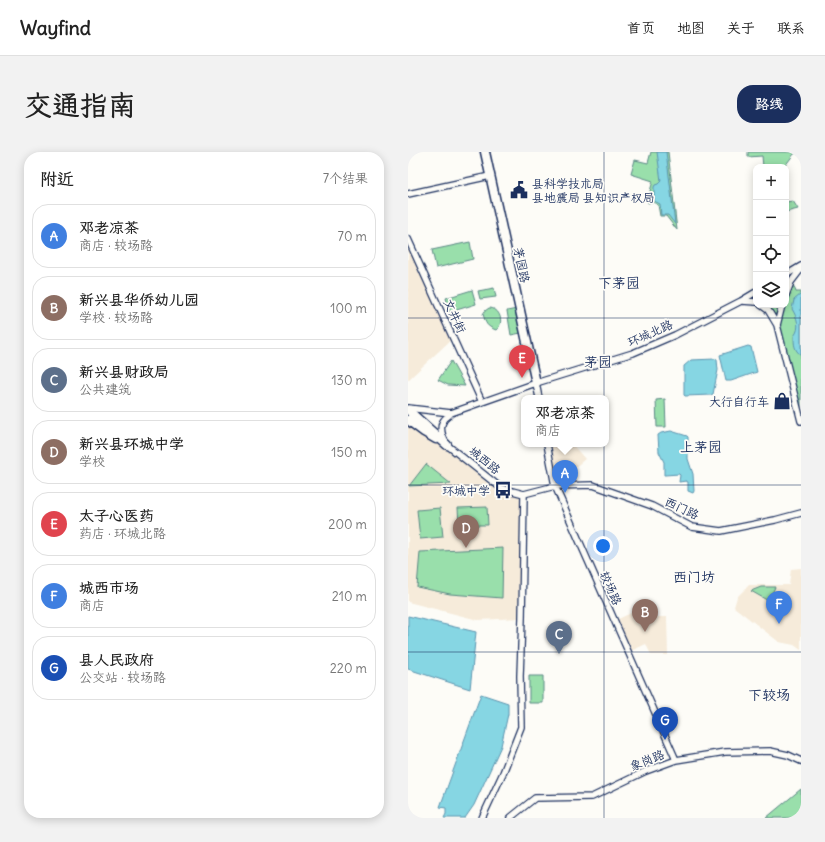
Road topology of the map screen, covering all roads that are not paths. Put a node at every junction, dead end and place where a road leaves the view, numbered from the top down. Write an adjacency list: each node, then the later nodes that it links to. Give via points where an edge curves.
1 (485, 152): 2 (street, 茅园路)
2 (490, 176): 3 (street); 15 (street, 茅园路)
3 (408, 194)
4 (408, 239): 17 (street, 文井街)
5 (801, 266): 7 (street)
6 (801, 269): 8 (street)
7 (789, 272)
8 (789, 287)
9 (753, 294): 10 (street, 环城北路)
10 (741, 301): 11 (street); 15 (street, 环城北路, via 675,335 633,353)
11 (753, 302)
12 (765, 308): 14 (street)
13 (781, 308): 14 (street)
14 (777, 325): 21 (street)
15 (536, 383): 16 (street); 17 (street, 环城北路)
16 (538, 395)
17 (482, 402): 19 (street, 环城北路)
18 (408, 409): 19 (street, 环城北路); 22 (street)
19 (451, 413): 22 (street, via 443,421 441,430)
20 (408, 420): 22 (street, 城西路)
21 (801, 421)
22 (447, 445): 25 (street, 城西路, via 501,488)
23 (548, 447): 24 (street, 较场路)
24 (555, 486): 25 (street, 城西路); 26 (street, 西门路, via 593,485 652,506 692,527 721,531); 27 (street, 较场路)
25 (524, 494): 29 (street, via 521,727)
26 (801, 513)
27 (676, 760): 28 (street, 象岗路, via 725,752 770,751 788,754); 30 (street, 象岗路, via 646,771 592,797 535,798)
28 (801, 761)
29 (482, 818)
30 (510, 818)

